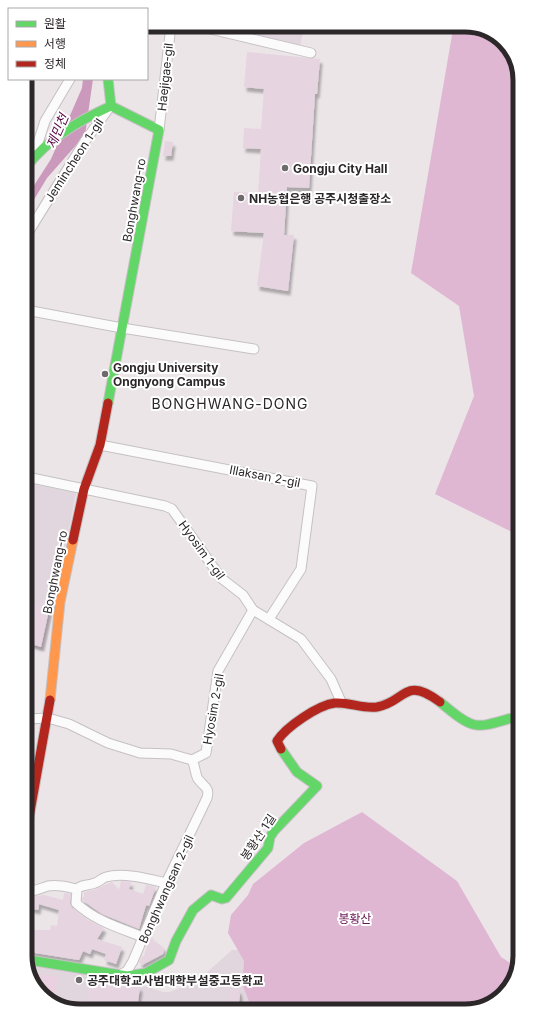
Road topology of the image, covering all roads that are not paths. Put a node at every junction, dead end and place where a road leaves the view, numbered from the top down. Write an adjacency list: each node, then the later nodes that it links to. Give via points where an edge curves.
1 (170, 32): 7 (street, Haejigae-gil)
2 (223, 32): 3 (street)
3 (311, 53)
4 (69, 80): 8 (street, via 45,122)
5 (108, 80): 6 (main road)
6 (111, 106): 7 (main road); 8 (main road, via 90,115 50,140); 10 (street, Jemincheon 1-gil, via 84,141)
7 (159, 130): 12 (main road, Bonghwang-ro)
8 (34, 156): 9 (main road)
9 (32, 159)
10 (32, 226)
11 (32, 311): 12 (street)
12 (122, 328): 13 (street); 14 (main road, Bonghwang-ro)
13 (254, 349)
14 (100, 445): 16 (main road, Bonghwang-ro); 18 (street, Illaksan 2-gil, via 312,486 301,569)
15 (32, 478): 16 (street, Hyosim 1-gil)
16 (84, 489): 17 (street, Hyosim 1-gil, via 172,509 215,572 243,595); 20 (main road, Bonghwang-ro, via 60,602)
17 (253, 610): 18 (street, Hyosim 1-gil); 23 (street, Hyosim 2-gil, via 218,671 206,753)
18 (269, 619): 19 (street, Hyosim 1-gil, via 301,639 331,679)
19 (342, 704): 21 (main road, via 380,706 400,693 414,690 429,693 468,723 480,727); 30 (main road, 봉황산 1길, via 334,703 306,716 278,738 277,741 287,761 298,774 317,786 274,831 268,848 248,873 226,898 211,895 193,910 169,960 140,975)
20 (48, 718): 22 (street); 23 (street, via 69,724 108,743 140,753 172,754); 24 (main road, Bonghwang-ro)
21 (513, 718)
22 (32, 719)
23 (192, 760): 25 (street, Bonghwangsan 2-gil, via 197,778 206,786 207,798)
24 (32, 802)
25 (166, 883): 26 (street, via 133,877 107,876); 28 (street, Bonghwangsan 2-gil)
26 (77, 889): 27 (street, via 50,886); 28 (street, via 76,903 81,908 113,927)
27 (32, 890)
28 (143, 937): 30 (street, Bonghwangsan 2-gil, via 127,971)
29 (33, 961): 30 (main road)
30 (120, 975)

